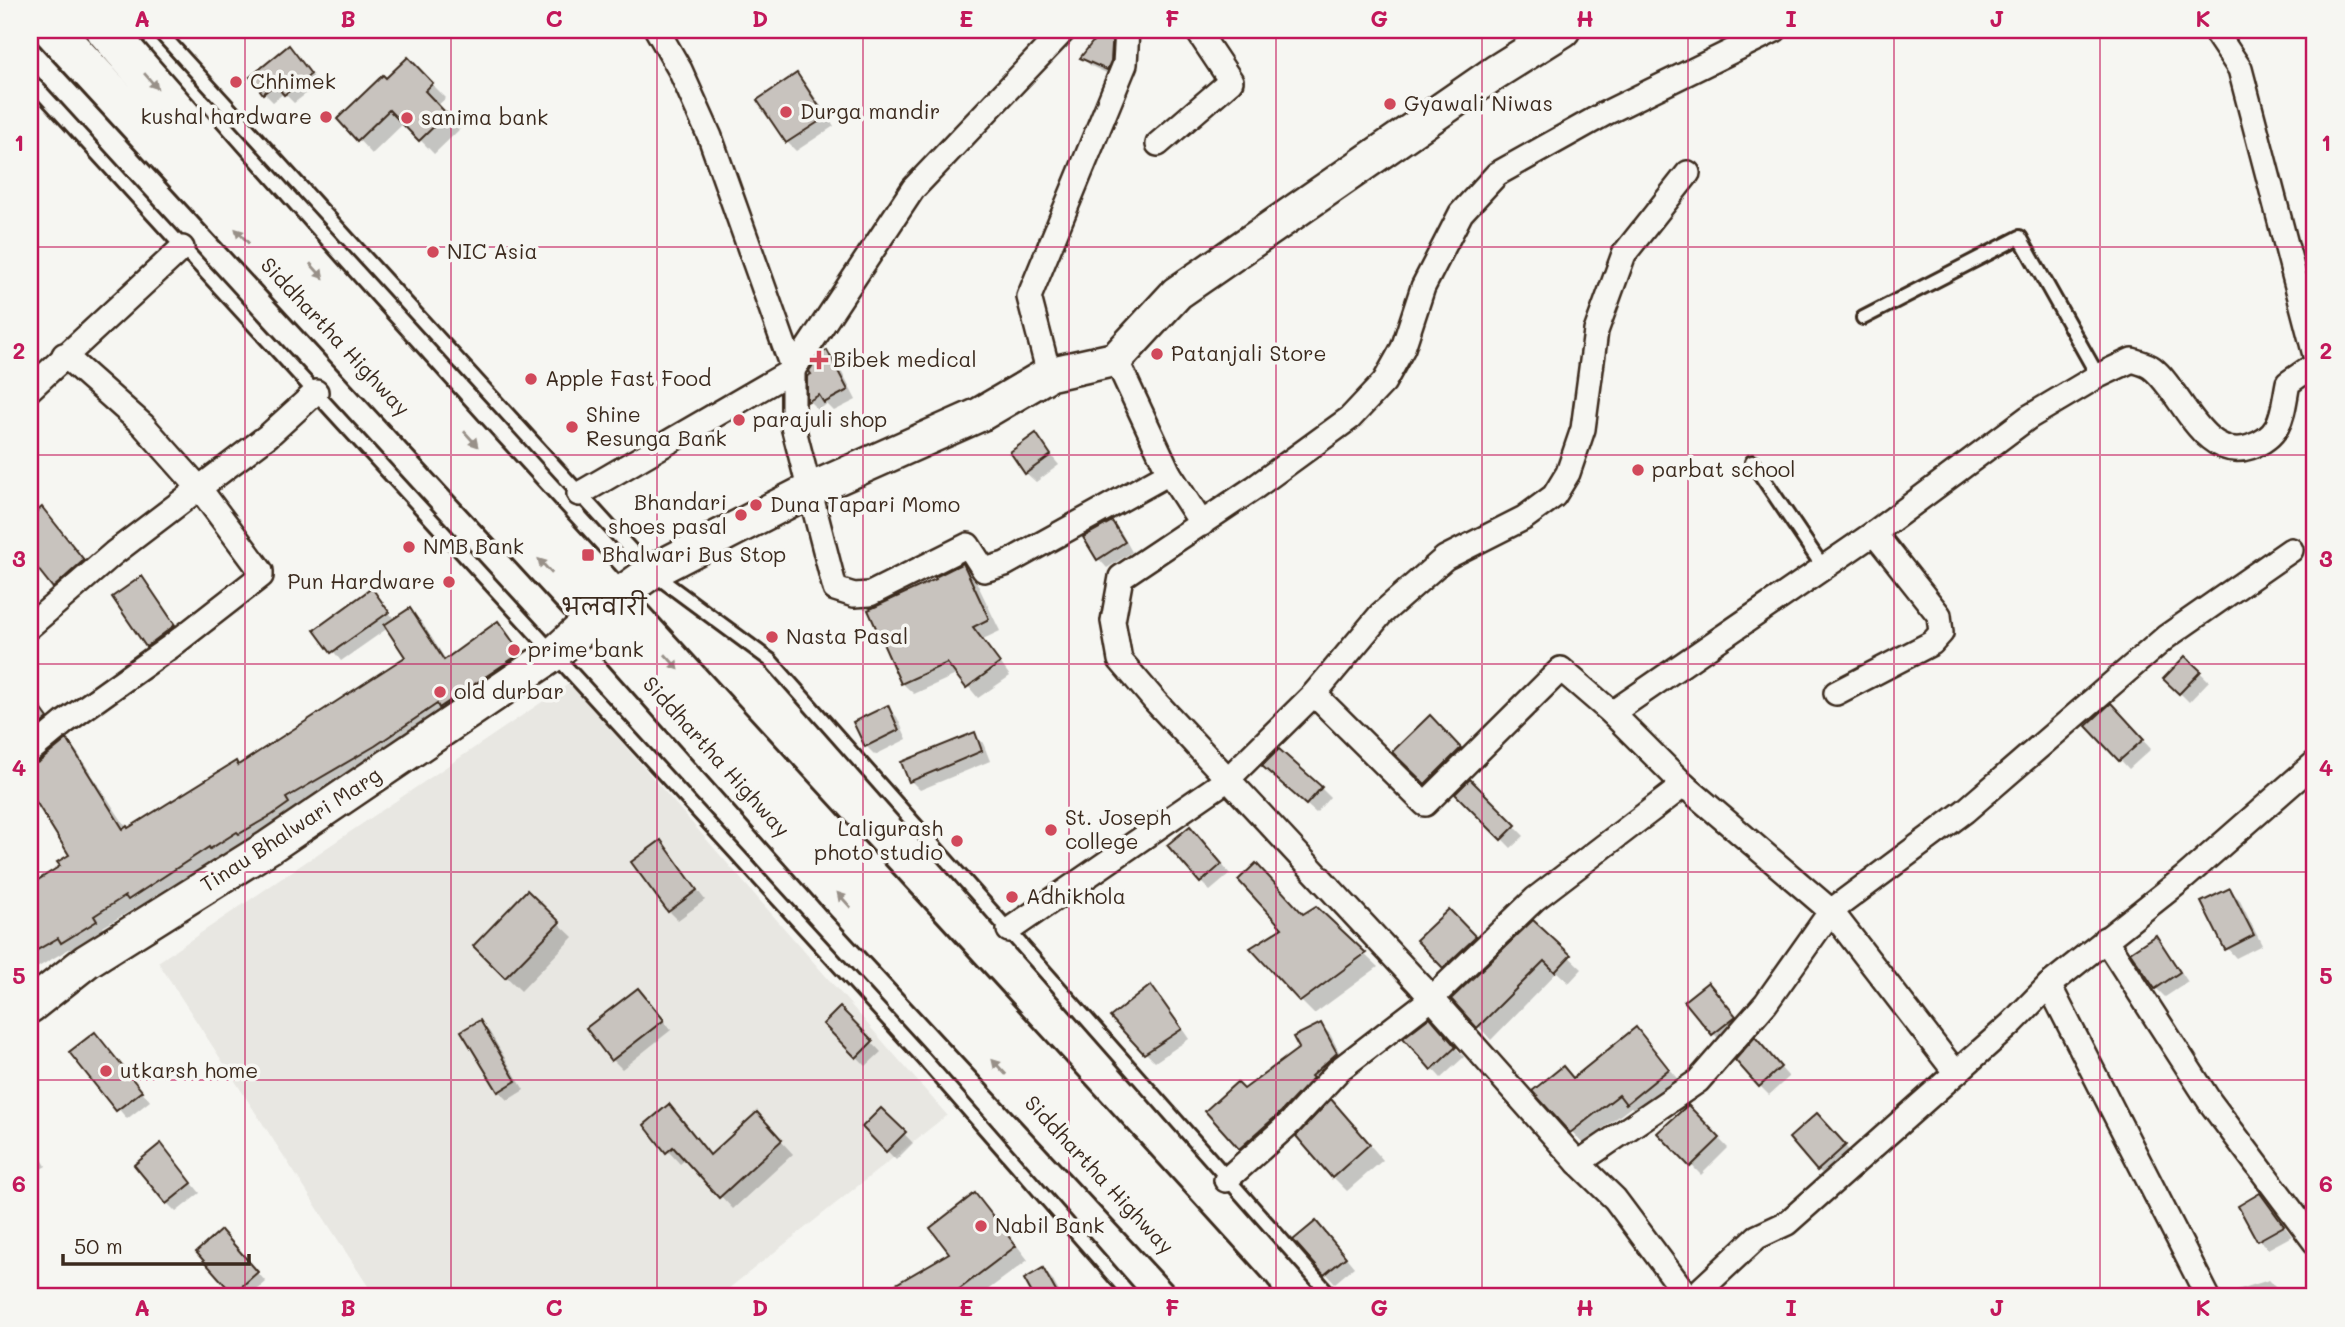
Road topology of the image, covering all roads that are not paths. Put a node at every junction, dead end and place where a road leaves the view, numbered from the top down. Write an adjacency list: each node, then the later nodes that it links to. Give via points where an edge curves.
1 (53, 30): 35 (highway, Siddhartha Highway, one-way to 1)
2 (106, 30): 35 (highway, Siddhartha Highway, one-way to 35)
3 (158, 30): 29 (lane)
4 (657, 30): 20 (street, via 710,137)
5 (1064, 30): 20 (street, via 913,189)
6 (1127, 30): 21 (street, via 1125,64 1029,297)
7 (1197, 30): 12 (street, via 1231,81)
8 (1563, 30): 18 (street, via 1177,293)
9 (1775, 30): 30 (street, via 1497,174 1461,213 1423,287 1403,348 1384,382 1350,418)
10 (2214, 30): 17 (street, via 2240,69)
11 (30, 80): 14 (lane)
12 (1158, 144)
13 (1688, 173): 39 (street, via 1624,254 1596,331 1583,429 1568,473 1554,496 1524,518 1445,558 1381,614)
14 (181, 248): 16 (street); 24 (lane)
15 (1863, 318): 22 (lane, via 2020,237)
16 (64, 355): 23 (street); 27 (street, via 143,425)
17 (2315, 355)
18 (1116, 359): 21 (street, Tinau Bhalwari Marg); 26 (street)
19 (2315, 369): 22 (street, via 2288,383 2280,424 2266,441 2245,448 2224,448 2206,435 2151,367 2132,360)
20 (793, 370): 28 (street, via 793,426); 29 (street)
21 (1049, 374): 28 (street, Tinau Bhalwari Marg, via 981,414)
22 (2098, 376): 31 (street, via 2029,417)
23 (30, 389)
24 (316, 392): 27 (street); 37 (lane)
25 (1752, 461): 33 (lane)
26 (1169, 473): 28 (street, via 1005,564 984,570 968,545 870,594 854,595 835,589); 30 (street)
27 (200, 489): 36 (street, via 114,552); 41 (street, via 261,576)
28 (810, 490): 34 (street, Tinau Bhalwari Marg)
29 (579, 494): 34 (lane)
30 (1202, 524): 43 (street, via 1121,577 1113,621 1120,660)
31 (1874, 533): 33 (street); 38 (street, via 1938,615 1941,633 1932,643)
32 (2291, 550): 45 (street, via 2166,637 1965,811)
33 (1823, 567): 40 (street)
34 (651, 572): 35 (street, Tinau Bhalwari Marg); 46 (lane, via 770,660)
35 (604, 608): 37 (street, Tinau Bhalwari Marg); 57 (highway, Siddhartha Highway, one-way to 35, via 841,897); 58 (highway, Siddhartha Highway, one-way to 58, via 746,745 1017,1035)
36 (30, 626)
37 (554, 654): 50 (street, Tinau Bhalwari Marg, via 269,847 87,961); 56 (lane, via 924,1059)
38 (1836, 693)
39 (1314, 694): 40 (street, via 1425,804 1560,669); 43 (street)
40 (1612, 713): 44 (street)
41 (30, 751)
42 (2315, 764): 47 (street, via 2185,877)
43 (1228, 779): 46 (street); 49 (street)
44 (1684, 785): 45 (street); 49 (street, via 1535,899)
45 (1832, 911): 51 (street); 52 (street, via 1766,1003 1698,1081)
46 (1009, 930): 53 (lane)
47 (2105, 939): 48 (street); 54 (street, via 2210,1102)
48 (2049, 985): 51 (street); 62 (street)
49 (1431, 999): 52 (street); 53 (street, via 1340,1069 1292,1122)
50 (30, 1006)
51 (1956, 1073): 61 (street, via 1787,1223 1757,1237)
52 (1578, 1163): 60 (street, via 1615,1199)
53 (1226, 1180): 59 (lane)
54 (2308, 1218): 55 (street)
55 (2315, 1242)
56 (1132, 1297)
57 (1211, 1297)
58 (1252, 1297)
59 (1332, 1297)
60 (1688, 1297)
61 (1693, 1297)
62 (2208, 1297)

